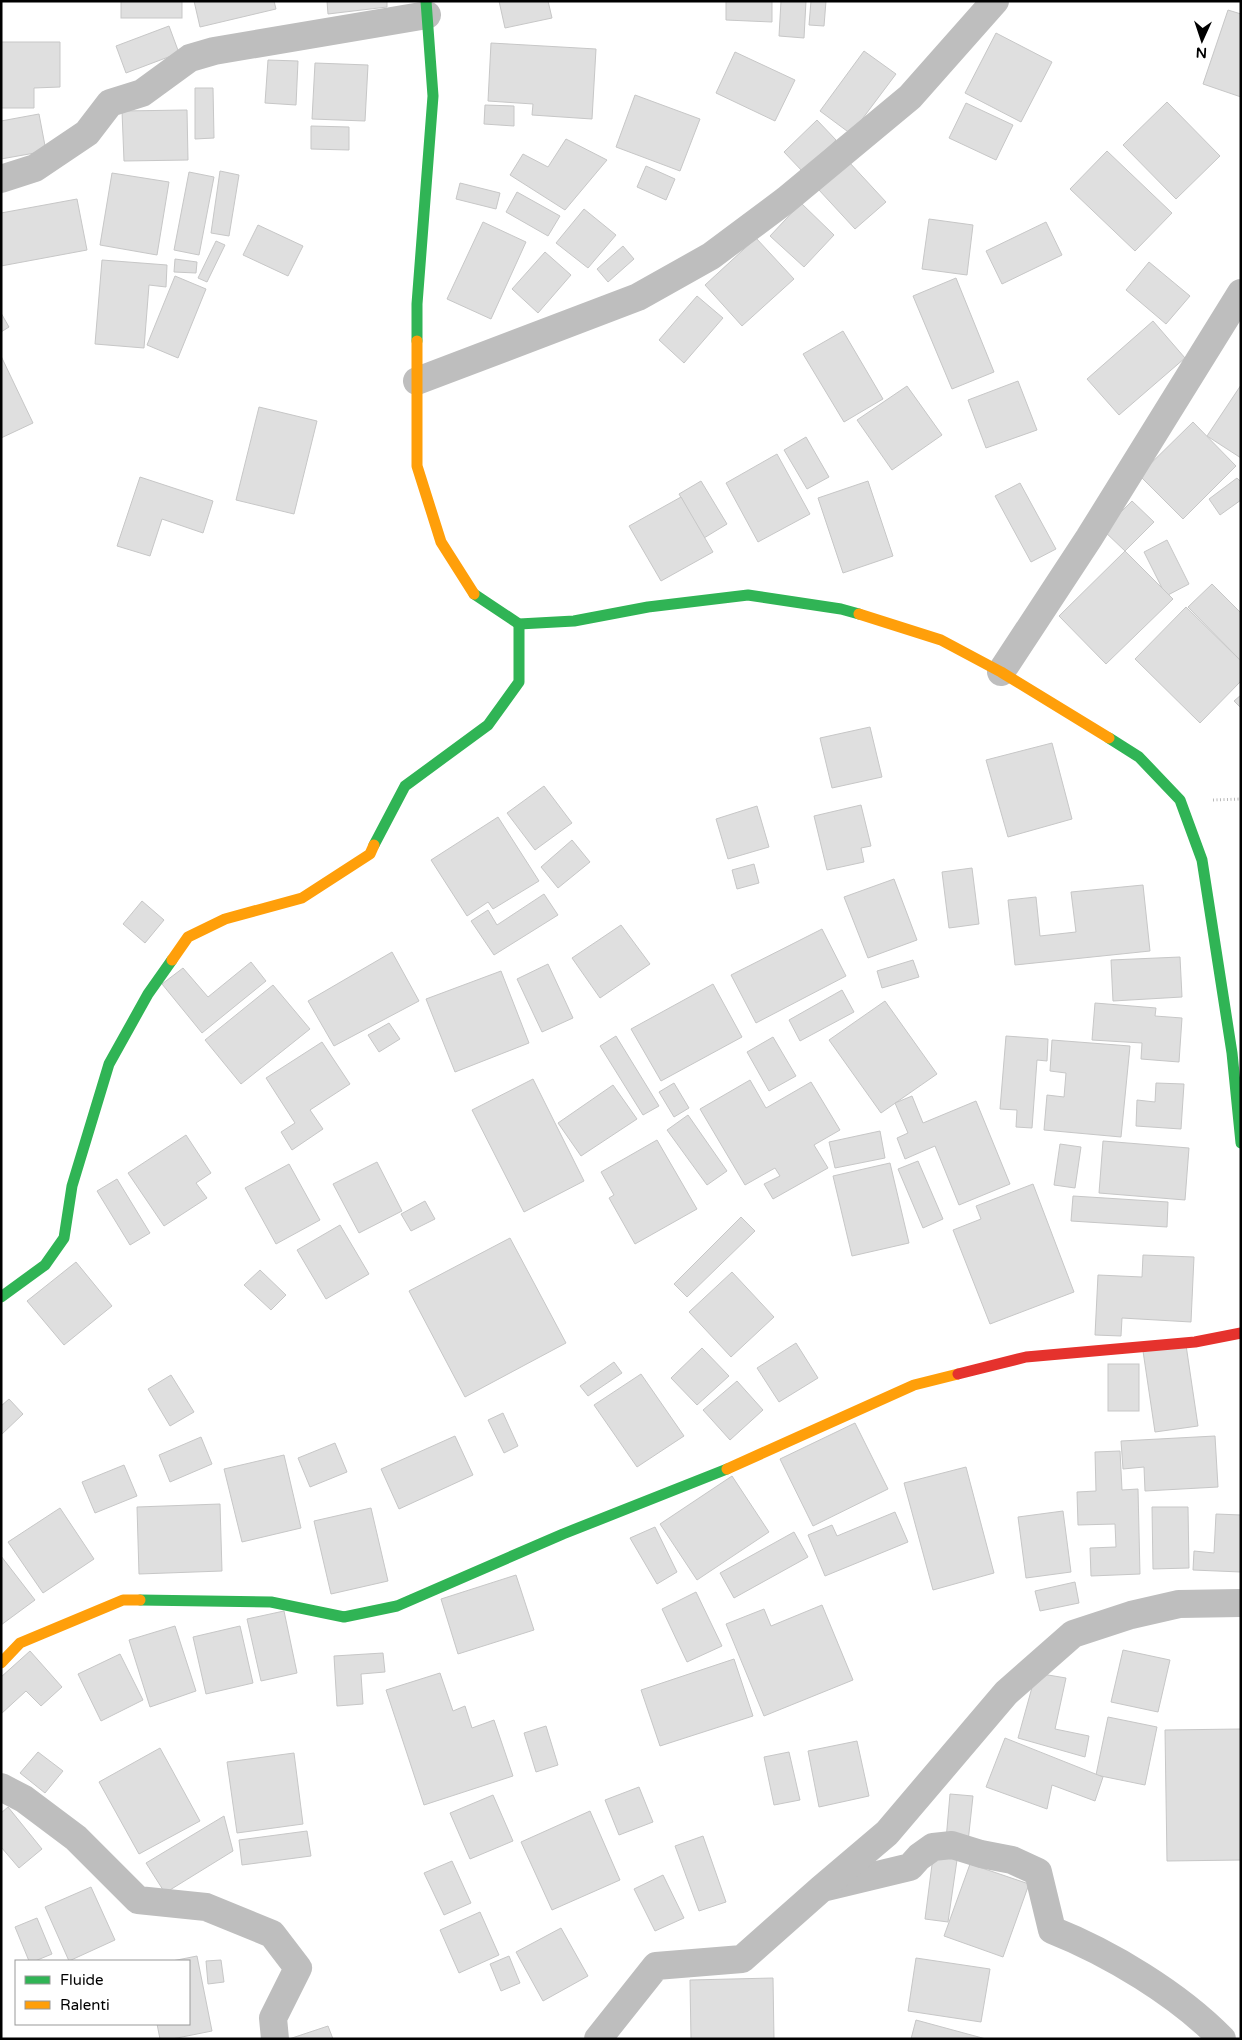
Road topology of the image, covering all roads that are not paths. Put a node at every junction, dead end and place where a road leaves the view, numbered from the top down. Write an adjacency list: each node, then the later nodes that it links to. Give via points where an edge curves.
1 (995, 1): 5 (street, via 910,97 786,200 711,256 638,297)
2 (427, 8): 3 (street, via 190,58 142,93 110,103 87,133 35,168); 5 (street, via 433,96 417,304)
3 (1, 179)
4 (1241, 293): 7 (street, via 1090,538)
5 (418, 381): 6 (street, via 417,466 441,542 474,594)
6 (520, 624): 7 (street, via 574,621 648,607 748,595 850,612 941,640); 10 (street, via 520,682 488,725 405,786 370,854 302,898 226,918 188,937 148,994 109,1064 72,1186 64,1238 45,1266)
7 (1001, 672): 8 (street, via 1140,757 1180,800 1202,860)
8 (1236, 1050): 9 (street)
9 (1241, 1143)
10 (1, 1297)
11 (1241, 1333): 13 (street, via 1195,1342 1026,1357 914,1385 718,1473 563,1534 397,1606 344,1617 271,1602 123,1600 20,1643)
12 (1241, 1603): 15 (street, via 1179,1604 1073,1634 1006,1693 887,1833)
13 (1, 1663)
14 (1, 1787): 16 (street, via 24,1799 76,1838 138,1900 206,1908 272,1934 298,1968 273,2018)
15 (820, 1889): 17 (street, via 742,1959 656,1966); 18 (street, via 910,1867 933,1847 952,1845 1012,1860 1038,1872 1052,1930 1086,1944 1168,1993)
16 (275, 2039)
17 (598, 2039)
18 (1222, 2039)

